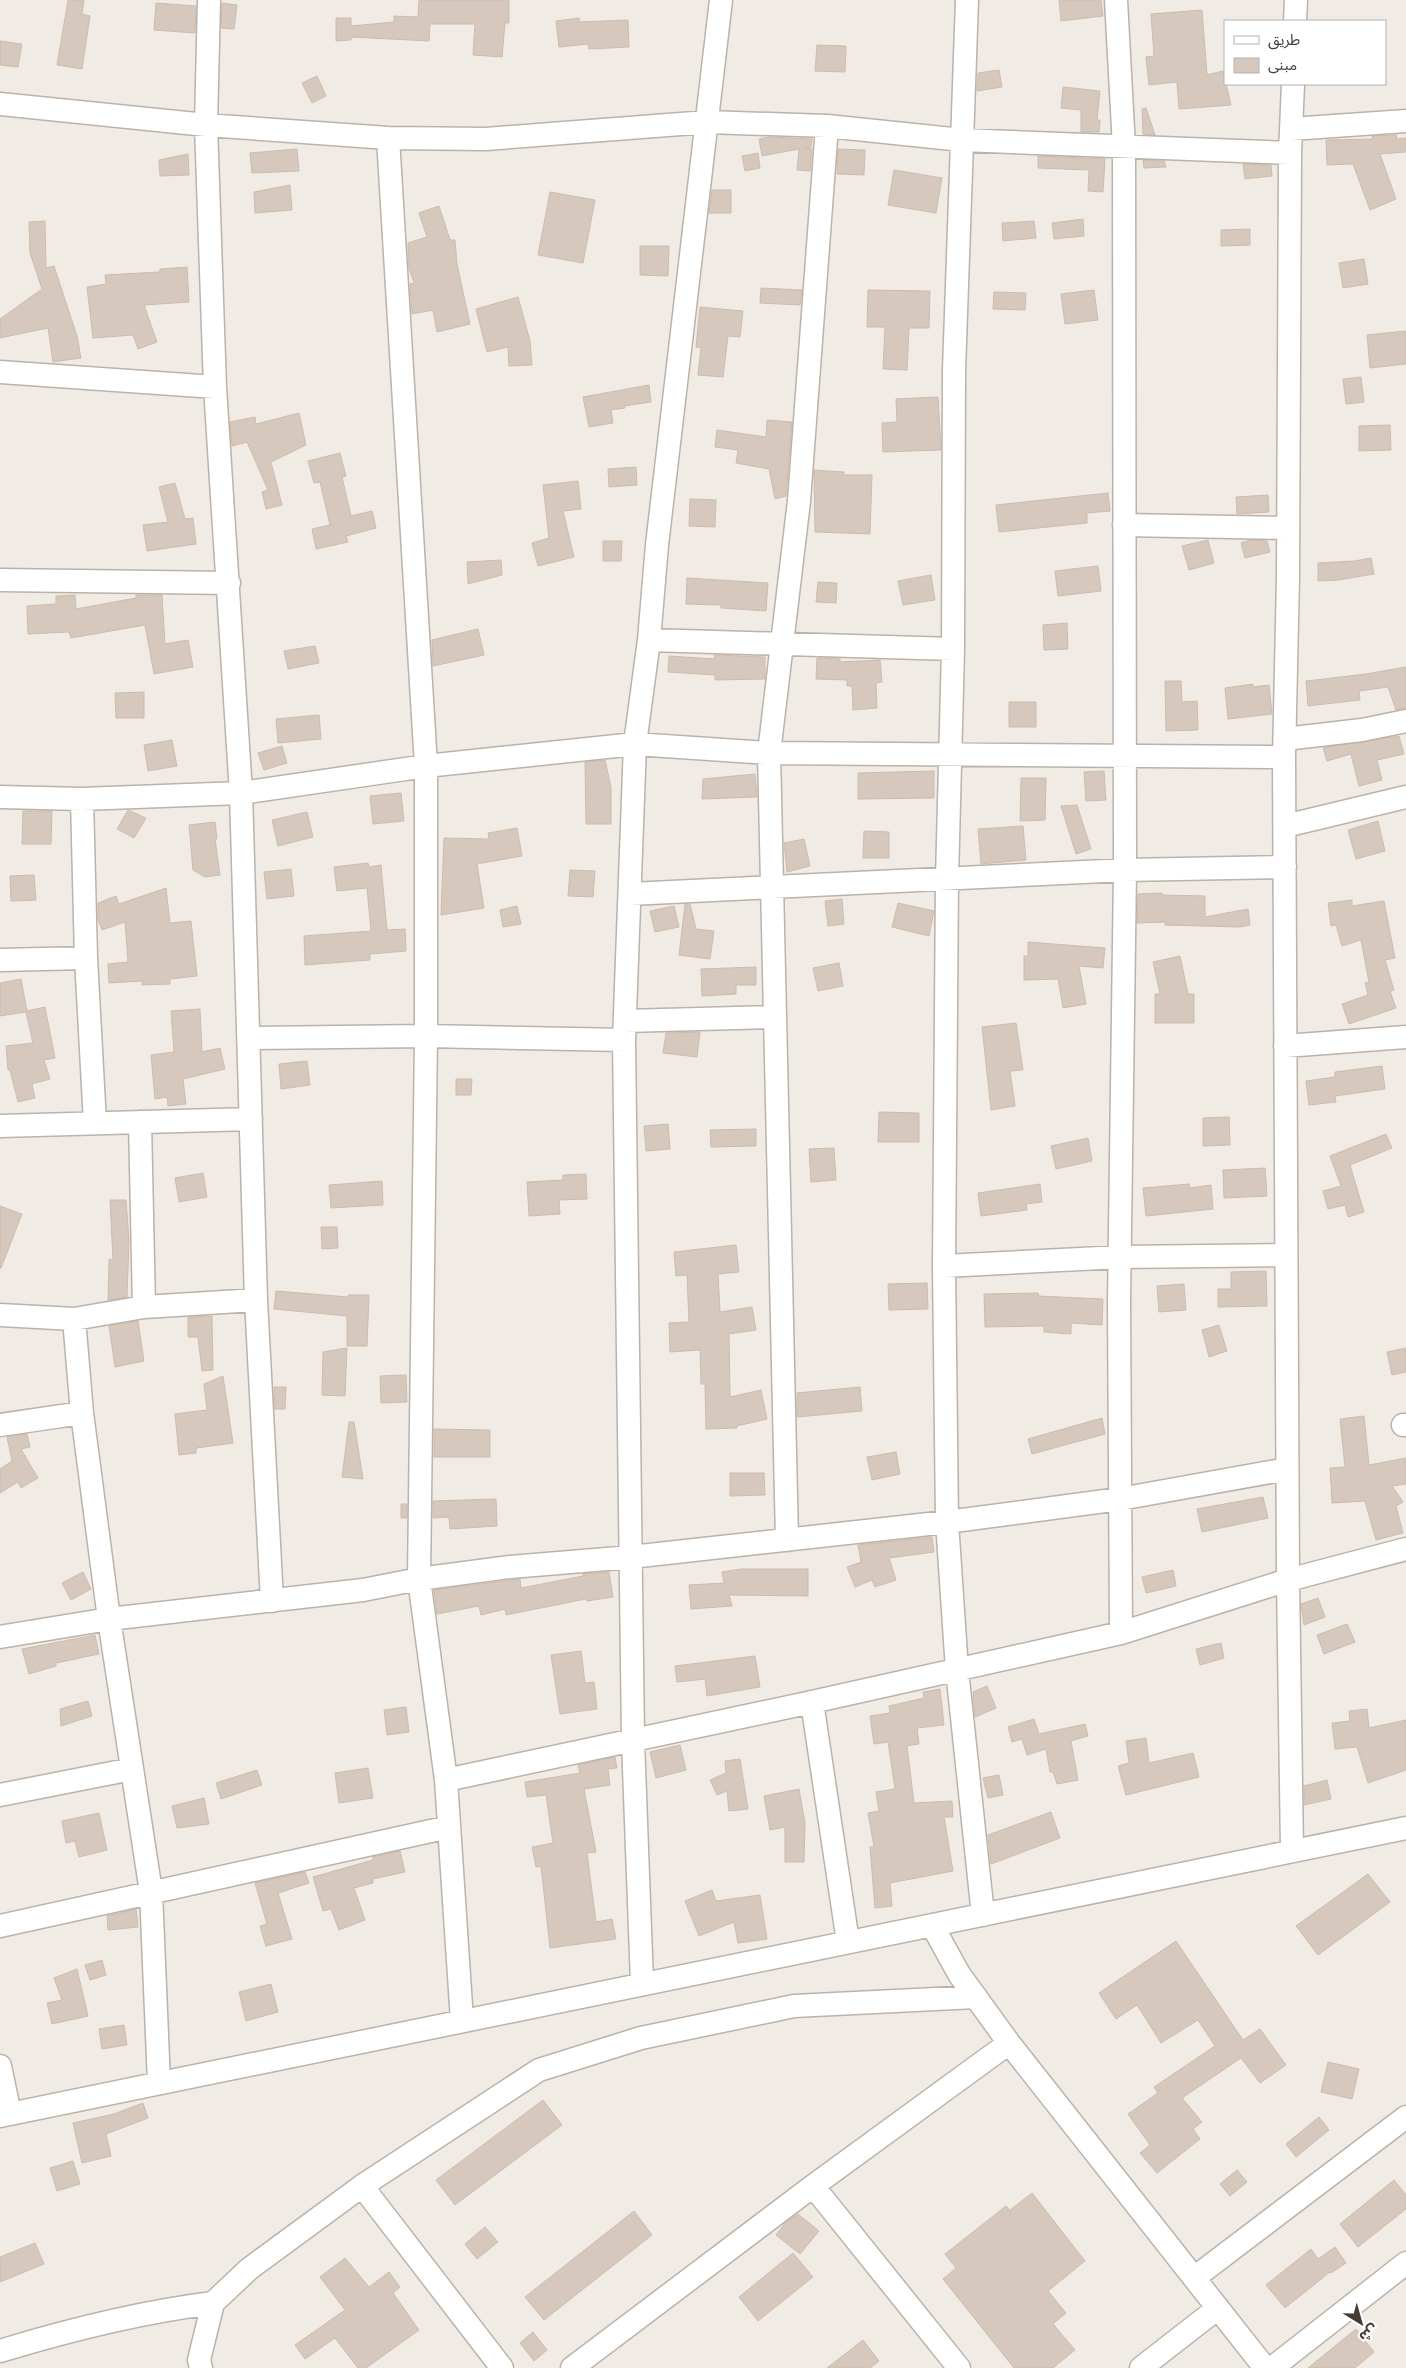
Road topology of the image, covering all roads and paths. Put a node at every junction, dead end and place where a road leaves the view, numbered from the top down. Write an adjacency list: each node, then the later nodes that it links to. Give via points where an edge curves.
1 (209, 0): 11 (street)
2 (721, 0): 10 (street)
3 (967, 0): 15 (street)
4 (1116, 0): 16 (street)
5 (1296, 0): 6 (street)
6 (1295, 20)
7 (1293, 85): 13 (street)
8 (0, 104): 11 (street)
9 (1406, 121): 13 (street)
10 (707, 122): 12 (street); 14 (street, via 486,138); 24 (street, via 657,545)
11 (206, 125): 14 (street); 19 (street)
12 (827, 126): 15 (street); 25 (street, via 799,501)
13 (1291, 129): 17 (street)
14 (388, 138): 33 (street)
15 (962, 140): 16 (street); 26 (street, via 954,370)
16 (1124, 147): 17 (street); 20 (street)
17 (1290, 153): 21 (street)
18 (0, 372): 19 (street)
19 (215, 387): 23 (street)
20 (1124, 525): 21 (street); 32 (street)
21 (1288, 528): 29 (street)
22 (0, 580): 23 (street)
23 (229, 583): 34 (street)
24 (649, 640): 25 (street); 28 (street)
25 (780, 645): 26 (street); 30 (street)
26 (953, 649): 31 (street)
27 (1406, 721): 29 (street)
28 (635, 744): 30 (street); 33 (street); 43 (street)
29 (1285, 748): 32 (street); 38 (street)
30 (769, 753): 31 (street); 42 (street)
31 (952, 754): 32 (street); 41 (street)
32 (1124, 754): 40 (street)
33 (426, 766): 34 (street); 48 (street)
34 (241, 793): 37 (street); 50 (street)
35 (0, 797): 37 (street)
36 (1406, 798): 38 (street)
37 (82, 799): 44 (street)
38 (1285, 826): 39 (street)
39 (1285, 866): 40 (street); 51 (street)
40 (1125, 870): 41 (street); 57 (street)
41 (947, 879): 42 (street); 58 (street)
42 (772, 887): 43 (street); 46 (street)
43 (630, 894): 47 (street)
44 (86, 958): 45 (street); 54 (street)
45 (0, 960)
46 (775, 1017): 47 (street); 68 (street)
47 (624, 1030): 48 (street); 70 (street)
48 (426, 1036): 50 (street); 71 (street)
49 (1406, 1037): 51 (street)
50 (249, 1038): 52 (street)
51 (1285, 1046): 56 (street)
52 (251, 1119): 53 (street); 59 (street)
53 (140, 1122): 54 (street); 60 (street)
54 (95, 1123): 55 (street)
55 (0, 1126)
56 (1286, 1255): 57 (street); 65 (street)
57 (1120, 1257): 58 (street); 66 (street)
58 (944, 1266): 67 (street)
59 (256, 1300): 60 (street); 73 (street)
60 (144, 1307): 62 (street)
61 (0, 1315): 62 (street)
62 (74, 1319): 63 (street)
63 (82, 1414): 64 (street); 74 (street)
64 (0, 1425)
65 (1287, 1469): 66 (street); 72 (street)
66 (1120, 1499): 67 (street); 75 (street)
67 (946, 1522): 68 (street); 77 (street)
68 (788, 1540): 70 (street)
69 (1406, 1549): 72 (street)
70 (631, 1557): 71 (street, via 510,1567); 79 (street)
71 (420, 1579): 73 (street, via 364,1590); 81 (street)
72 (1288, 1580): 75 (street); 85 (street)
73 (272, 1601): 74 (street)
74 (109, 1619): 76 (street); 80 (street)
75 (1121, 1633): 77 (street)
76 (0, 1637)
77 (958, 1670): 78 (street); 87 (street)
78 (812, 1702): 79 (street); 90 (street)
79 (633, 1741): 81 (street); 91 (street)
80 (132, 1769): 82 (street); 86 (street)
81 (446, 1780): 83 (street)
82 (0, 1796)
83 (449, 1827): 86 (street); 93 (street)
84 (1406, 1828): 85 (street)
85 (1292, 1851): 87 (street)
86 (151, 1892): 89 (street); 96 (street)
87 (983, 1915): 88 (street)
88 (932, 1925): 90 (street); 92 (street, via 959,1974)
89 (0, 1926)
90 (848, 1942): 91 (street)
91 (642, 1983): 93 (street)
92 (976, 1997): 94 (street); 99 (street, via 794,2006 641,2038 539,2070)
93 (462, 2021): 96 (street)
94 (1009, 2043): 100 (street); 102 (street)
95 (0, 2066): 97 (street)
96 (159, 2083): 97 (street)
97 (5, 2115)
98 (1406, 2117): 102 (street)
99 (362, 2186): 103 (street, via 248,2269); 107 (street)
100 (813, 2186): 108 (street); 109 (street)
101 (1406, 2263): 112 (street)
102 (1194, 2278): 104 (street)
103 (213, 2303): 105 (street, via 115,2320); 106 (street, via 199,2360)
104 (1218, 2308): 110 (street); 111 (street)
105 (0, 2351)
106 (201, 2368)
107 (502, 2368)
108 (572, 2368)
109 (958, 2368)
110 (1141, 2368)
111 (1265, 2368)
112 (1272, 2368)

